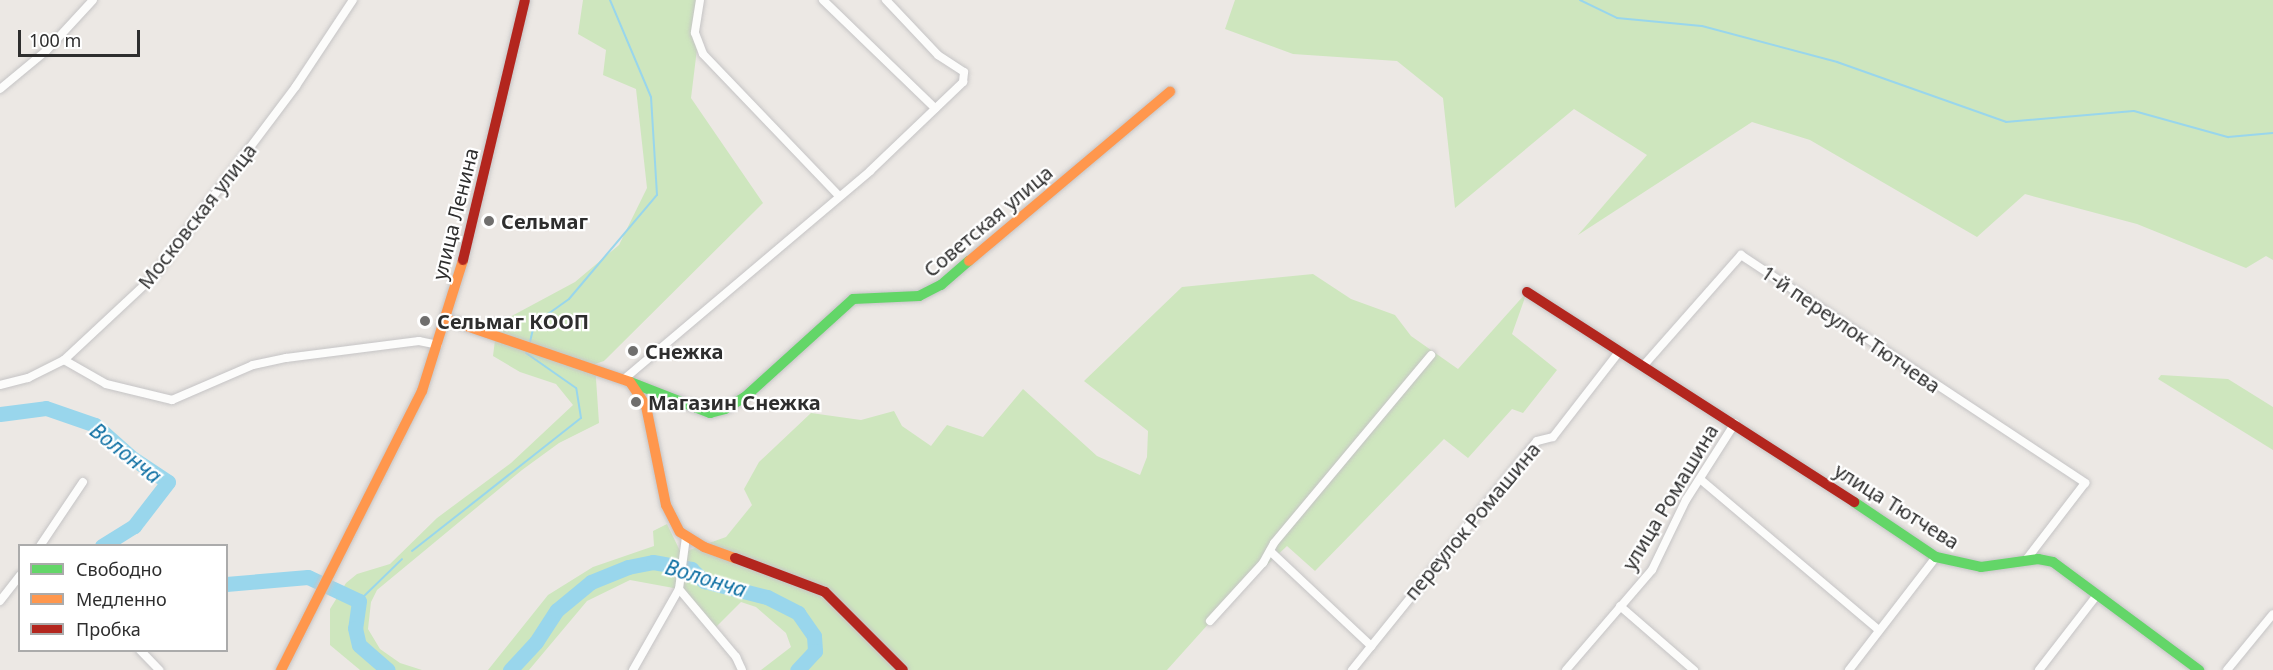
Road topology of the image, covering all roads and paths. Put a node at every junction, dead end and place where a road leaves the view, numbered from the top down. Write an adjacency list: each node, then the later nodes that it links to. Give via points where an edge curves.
1 (93, 0): 7 (street, via 46,51)
2 (353, 0): 16 (street, Московская улица, via 194,227 152,278)
3 (525, 0): 12 (street, улица Ленина)
4 (700, 0): 10 (street, via 695,33 703,54)
5 (823, 0): 9 (street)
6 (886, 0): 9 (street, via 938,55 964,72 959,84)
7 (0, 88)
8 (1170, 92): 18 (street, Советская улица, via 941,285 919,296 853,299 745,397 725,410 710,413)
9 (935, 108): 10 (street)
10 (839, 196): 18 (street)
11 (1527, 292): 14 (street, улица Тютчева)
12 (446, 320): 13 (street, улица Ленина); 18 (street)
13 (438, 345): 16 (street, via 419,340 286,358 253,365 172,400 106,384); 39 (street, улица Ленина, via 415,409)
14 (1619, 352): 17 (street, улица Тютчева); 36 (street, переулок Ромашина, via 1553,437 1537,441)
15 (1431, 355): 25 (street)
16 (64, 360): 19 (street, Московская улица, via 28,378)
17 (1644, 365): 20 (street, улица Тютчева); 27 (street, 1-й переулок Тютчева, via 1741,255 2085,483)
18 (627, 381): 23 (street, via 641,395 670,516)
19 (0, 385)
20 (1735, 423): 21 (street, улица Ромашина); 26 (street, улица Тютчева)
21 (1700, 479): 32 (street, улица Ромашина, via 1652,570); 35 (street)
22 (83, 482): 24 (street)
23 (686, 537): 29 (street); 42 (street, via 825,592)
24 (41, 544)
25 (1270, 550): 34 (street); 36 (street)
26 (1936, 557): 27 (street, улица Тютчева, via 1981,567); 35 (street)
27 (2026, 560): 30 (street, улица Тютчева, via 2053,562)
28 (18, 578): 31 (street)
29 (679, 589): 40 (street); 41 (street, via 736,657)
30 (2097, 595): 47 (street); 48 (street, улица Тютчева)
31 (0, 601)
32 (1620, 606): 44 (street, улица Ромашина); 45 (street)
33 (2273, 614): 49 (street)
34 (1210, 621)
35 (1879, 630): 46 (street)
36 (1371, 646): 43 (street, переулок Ромашина)
37 (141, 652): 38 (street)
38 (159, 670)
39 (281, 670)
40 (633, 670)
41 (742, 670)
42 (903, 670)
43 (1352, 670)
44 (1566, 670)
45 (1694, 670)
46 (1849, 670)
47 (2039, 670)
48 (2199, 670)
49 (2228, 670)

